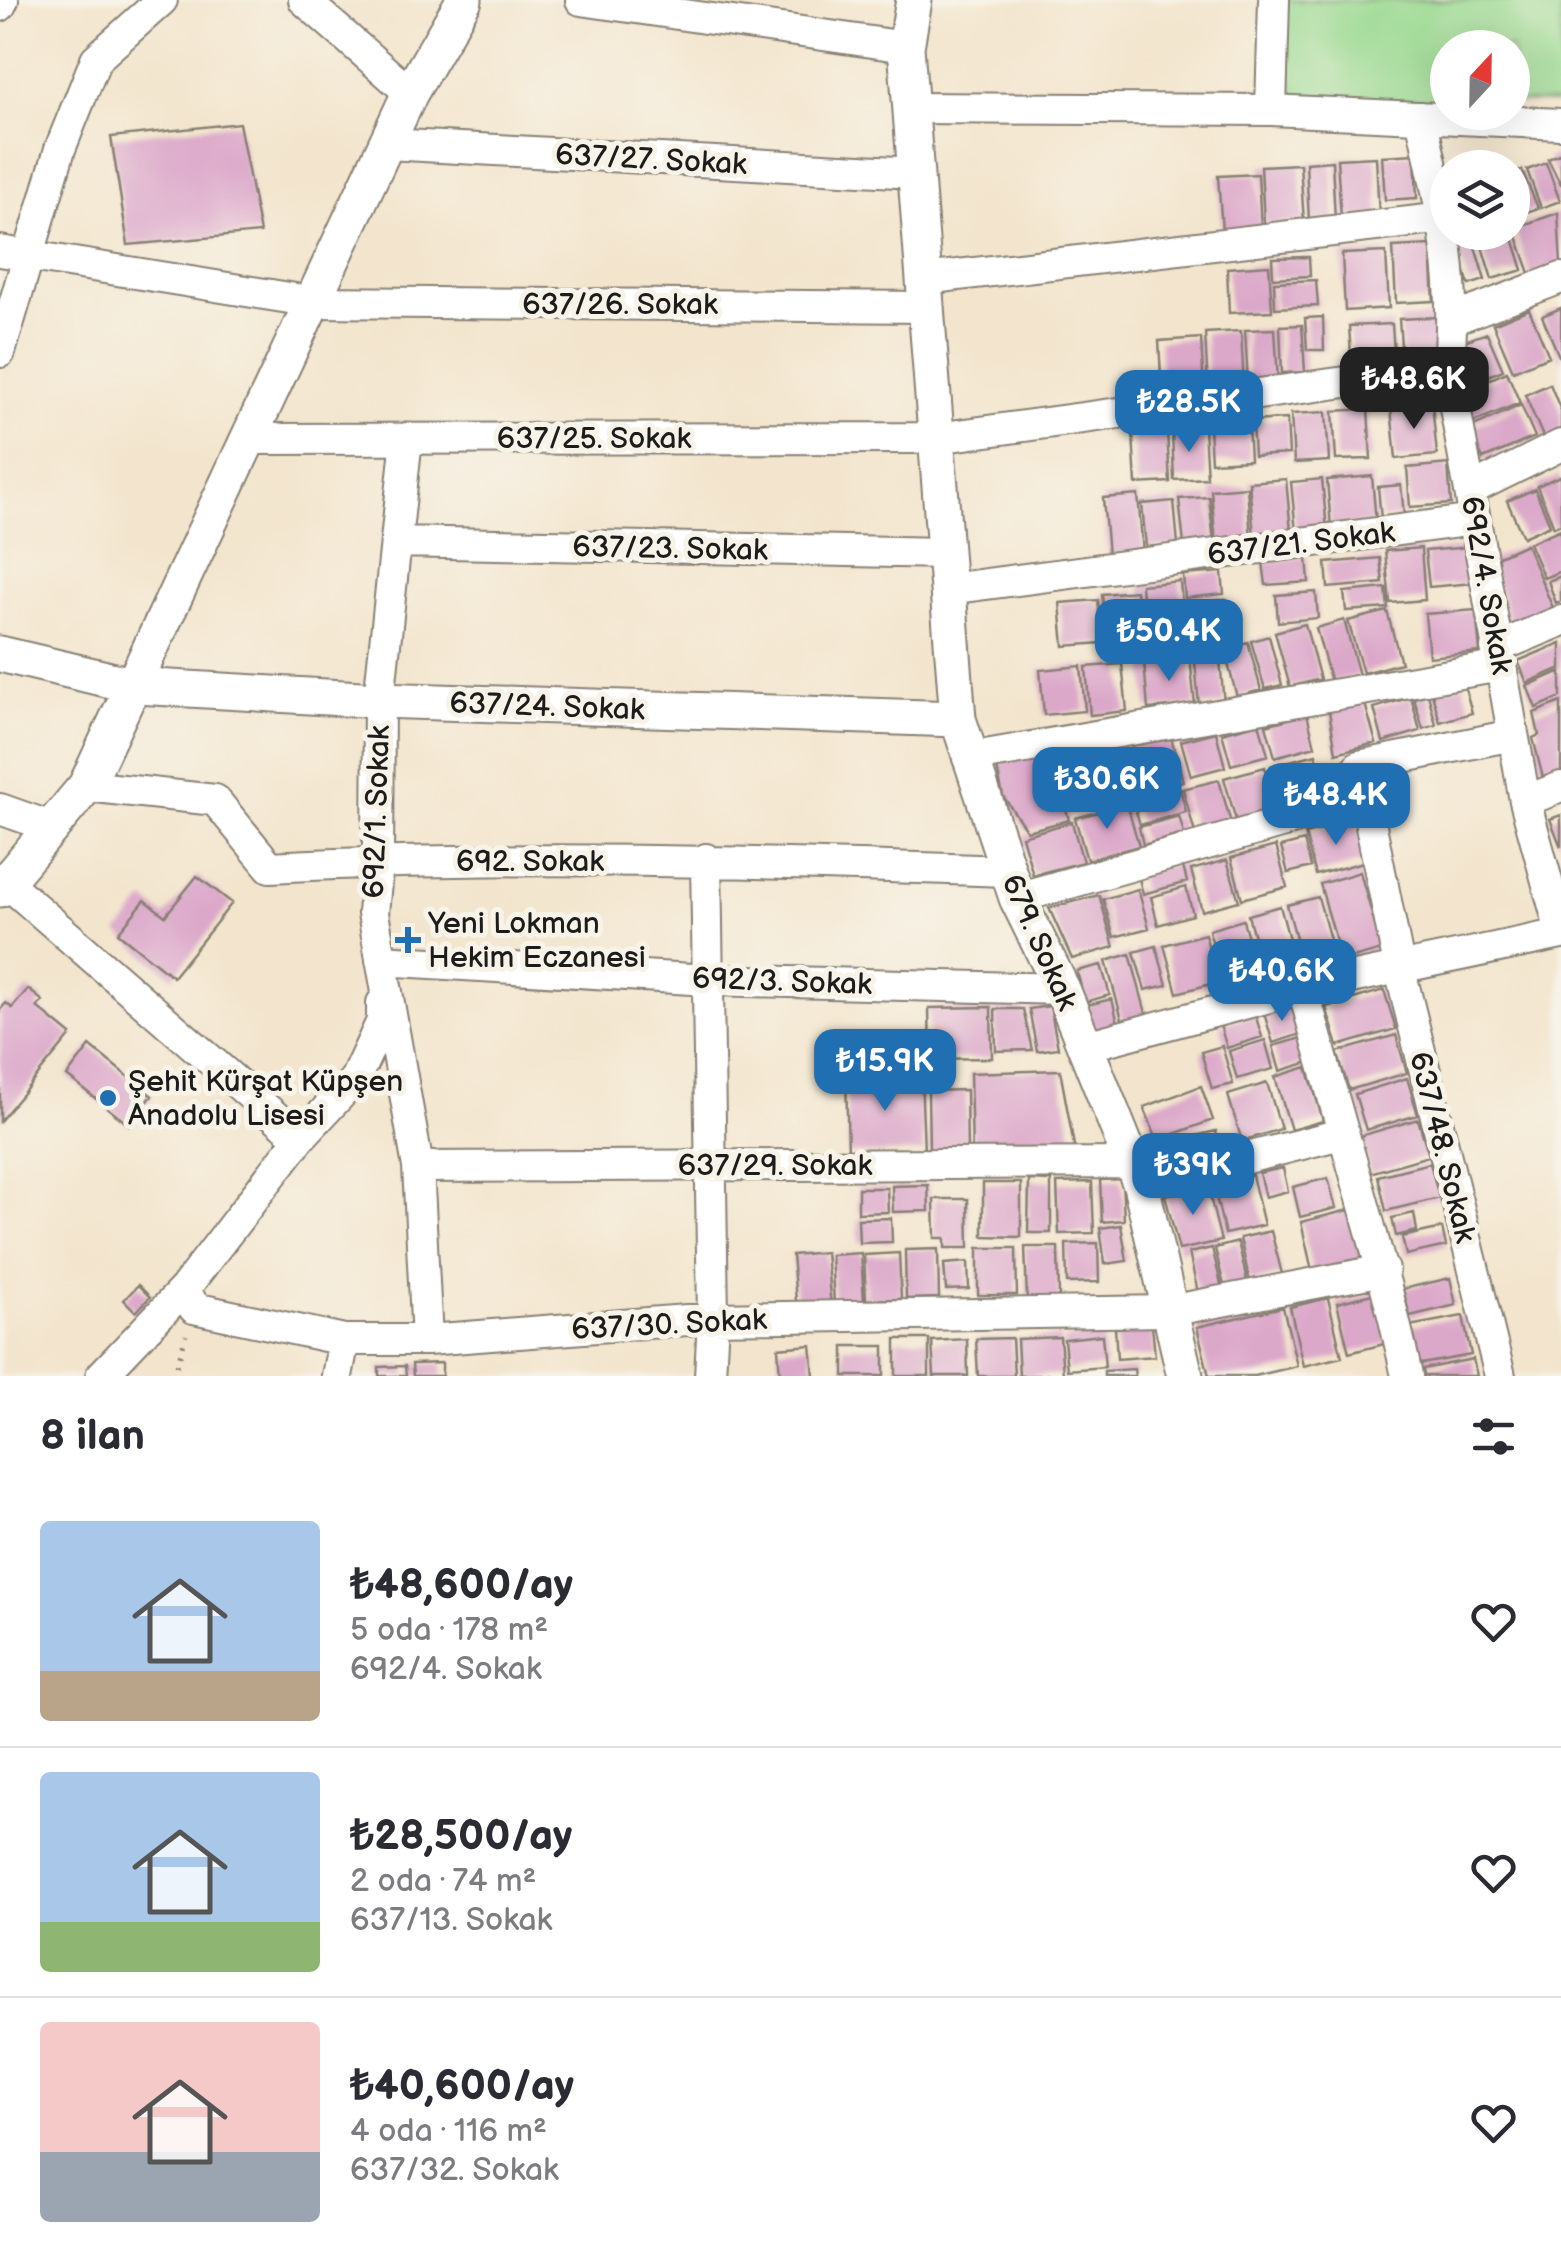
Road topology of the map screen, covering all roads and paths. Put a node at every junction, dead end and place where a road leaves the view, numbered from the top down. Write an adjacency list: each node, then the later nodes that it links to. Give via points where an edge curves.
1 (162, 0): 18 (street, via 96,59)
2 (464, 0): 8 (street)
3 (582, 0): 7 (street)
4 (914, 0): 7 (street, 679. Sokak)
5 (1274, 0): 10 (street)
6 (322, 6): 8 (street)
7 (906, 47): 9 (street, 679. Sokak)
8 (410, 93): 13 (street)
9 (910, 108): 10 (street); 15 (street, 679. Sokak)
10 (1271, 110): 11 (street)
11 (1421, 117): 12 (street); 14 (street, 692/4. Sokak)
12 (1561, 124)
13 (387, 144): 15 (street, 637/27. Sokak); 21 (street)
14 (1430, 157)
15 (916, 173): 20 (street, 679. Sokak)
16 (1430, 220): 20 (street, 637/26. Sokak)
17 (1447, 250): 22 (street, 692/4. Sokak)
18 (15, 254): 21 (street, 637/26. Sokak); 23 (street)
19 (1561, 278): 22 (street)
20 (925, 293): 21 (street, 637/26. Sokak); 26 (street, 679. Sokak)
21 (314, 302): 27 (street)
22 (1454, 318): 24 (street, 692/4. Sokak)
23 (0, 352)
24 (1448, 368): 26 (street, 637/25. Sokak); 29 (street, 692/4. Sokak)
25 (407, 438): 26 (street, 637/25. Sokak); 27 (street, 637/25. Sokak); 31 (street, 692/1. Sokak)
26 (936, 438): 32 (street, 679. Sokak)
27 (252, 439): 37 (street)
28 (1561, 444): 29 (street)
29 (1470, 490): 30 (street, 692/4. Sokak)
30 (1475, 520): 33 (street, 637/21. Sokak); 36 (street, 692/4. Sokak)
31 (396, 542): 32 (street, 637/23. Sokak); 38 (street, 692/1. Sokak)
32 (945, 553): 33 (street, 679. Sokak)
33 (948, 589): 39 (street, 679. Sokak)
34 (1561, 621): 36 (street)
35 (0, 654): 37 (street, 637/24. Sokak)
36 (1498, 657): 40 (street, 692/4. Sokak); 41 (street)
37 (136, 686): 38 (street, 637/24. Sokak); 42 (street)
38 (379, 700): 39 (street, 637/24. Sokak); 49 (street, 692/1. Sokak)
39 (958, 719): 41 (street, 679. Sokak)
40 (1513, 735): 44 (street, via 1359,766); 45 (street, 692/4. Sokak)
41 (968, 758): 51 (street, 679. Sokak)
42 (86, 786): 47 (street); 49 (street, 692. Sokak, via 215,800 270,868)
43 (1561, 787): 45 (street)
44 (1365, 799): 51 (street, 692. Sokak); 54 (street, 637/48. Sokak)
45 (1525, 800): 52 (street, 692/4. Sokak)
46 (0, 810): 47 (street)
47 (51, 828): 50 (street)
48 (706, 860): 49 (street, 692. Sokak); 51 (street, 692. Sokak); 55 (street)
49 (378, 862): 53 (street, 692/1. Sokak, via 372,913)
50 (3, 885): 60 (street)
51 (1012, 885): 57 (street, 679. Sokak)
52 (1561, 933): 54 (street)
53 (381, 960): 55 (street, 692/3. Sokak); 60 (street, via 382,1020 355,1079); 62 (street, 692/1. Sokak)
54 (1398, 966): 56 (street); 76 (street, 637/48. Sokak)
55 (708, 980): 57 (street, 692/3. Sokak); 61 (street)
56 (1303, 988): 58 (street); 59 (street)
57 (1062, 989): 58 (street, 679. Sokak)
58 (1086, 1046): 63 (street, 679. Sokak)
59 (1341, 1134): 63 (street, 637/29. Sokak); 64 (street)
60 (300, 1138): 65 (street)
61 (710, 1165): 62 (street, 637/29. Sokak); 63 (street, 637/29. Sokak); 67 (street)
62 (418, 1167): 69 (street, 692/1. Sokak)
63 (1136, 1174): 66 (street, 679. Sokak)
64 (1384, 1270): 66 (street, 637/30. Sokak); 75 (street)
65 (190, 1298): 68 (street, 637/30. Sokak); 70 (street); 71 (path)
66 (1170, 1310): 67 (street, 637/30. Sokak); 74 (street, 679. Sokak)
67 (713, 1318): 69 (street, 637/30. Sokak); 73 (street)
68 (344, 1340): 69 (street, 637/30. Sokak); 72 (street)
69 (427, 1340)
70 (102, 1376)
71 (174, 1376)
72 (337, 1376)
73 (710, 1376)
74 (1184, 1376)
75 (1407, 1376)
76 (1500, 1376)

